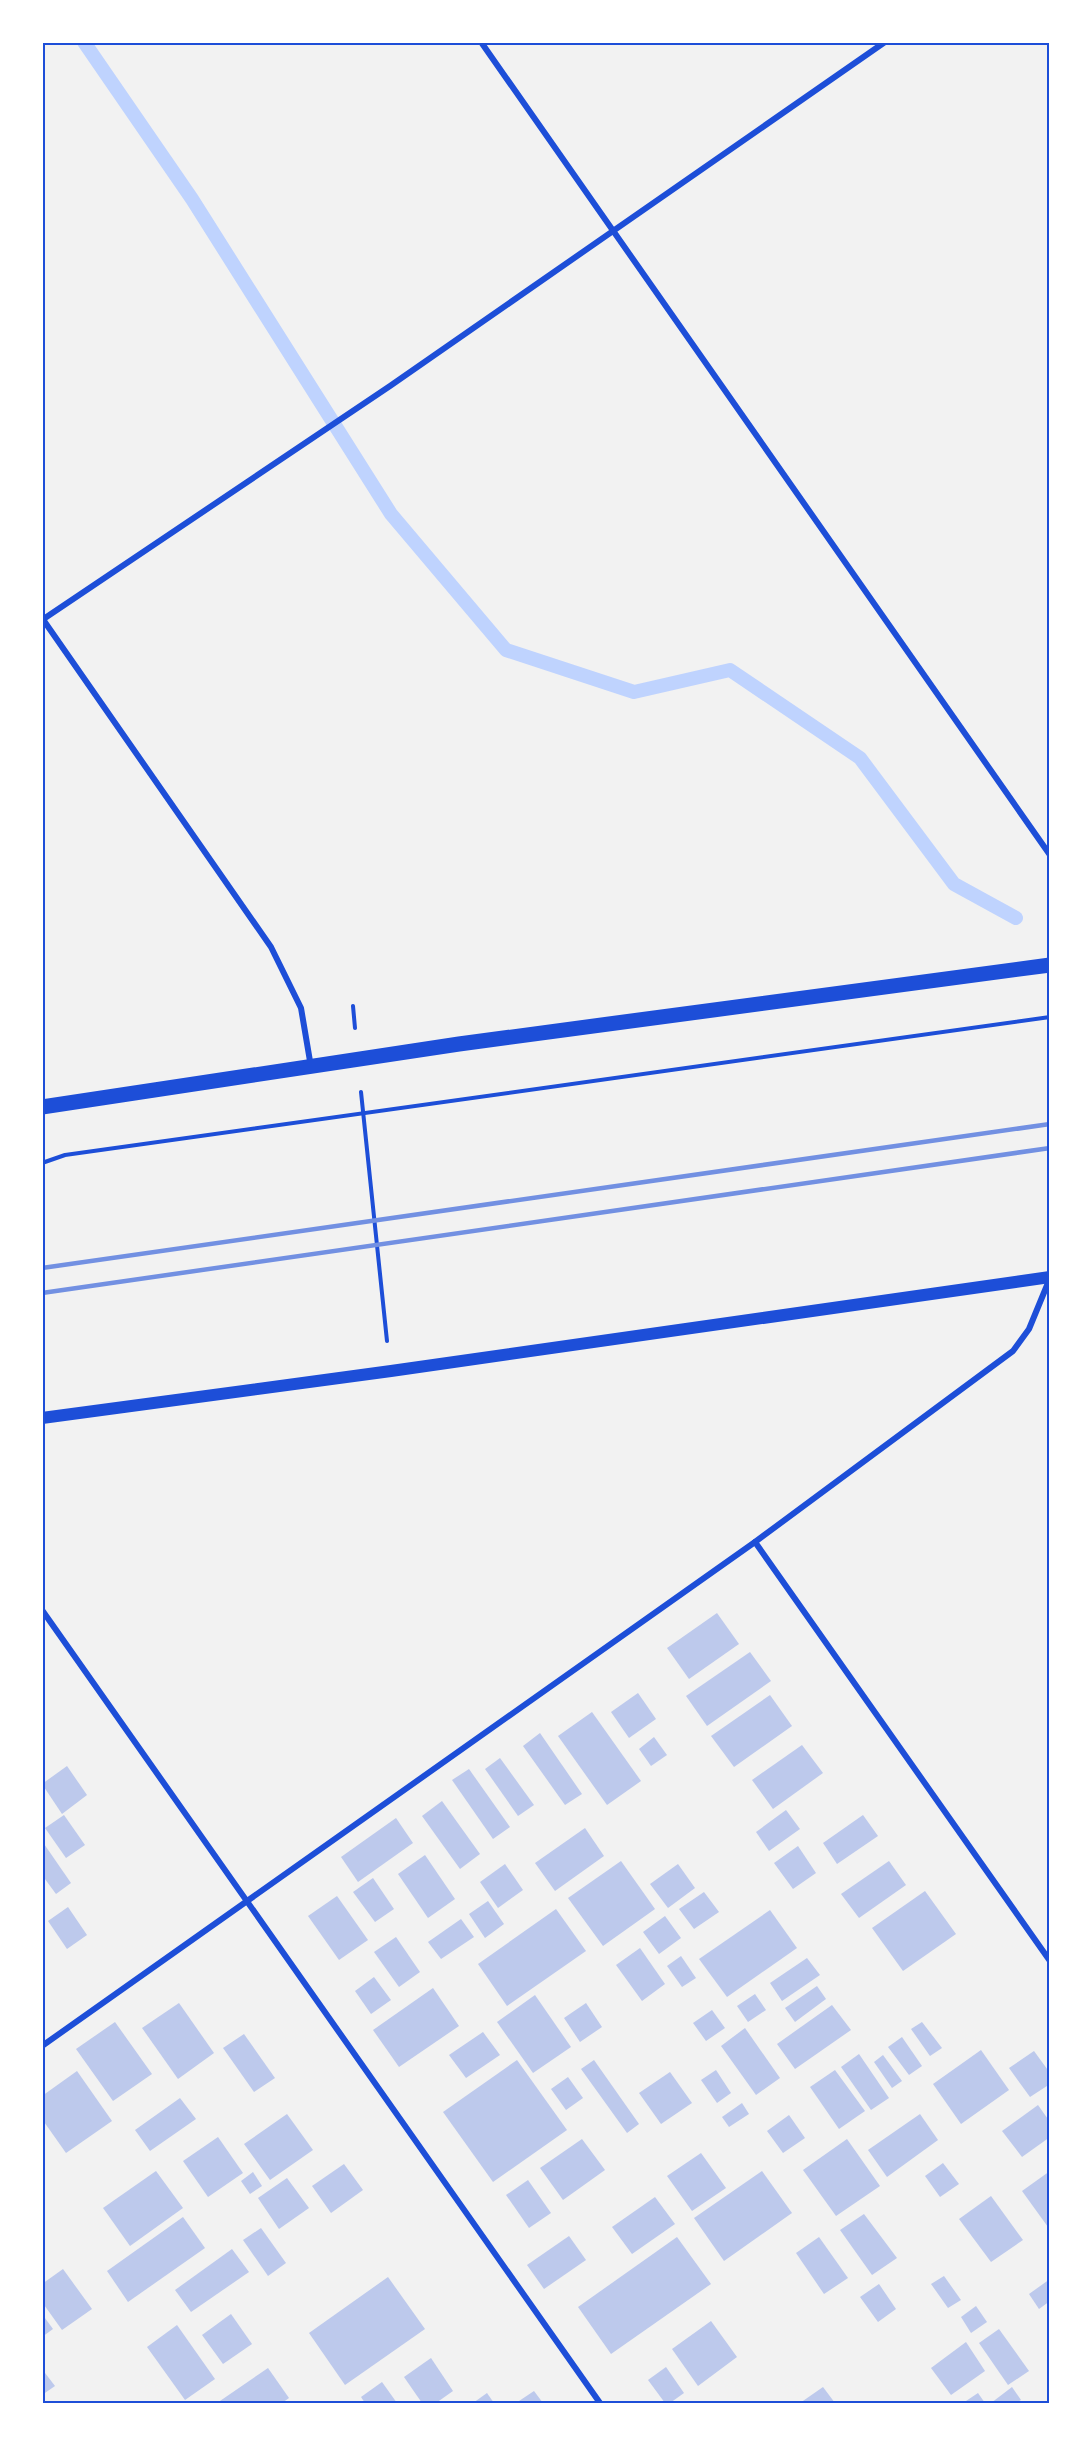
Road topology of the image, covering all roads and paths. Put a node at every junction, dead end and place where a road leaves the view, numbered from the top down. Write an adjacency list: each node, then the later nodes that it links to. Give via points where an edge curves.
1 (481, 42): 3 (street)
2 (885, 42): 3 (street)
3 (614, 231): 4 (street); 5 (street)
4 (42, 619): 10 (street, via 272,947 301,1008)
5 (1050, 855)
6 (1050, 965): 9 (main road)
7 (352, 1006): 9 (path)
8 (1050, 1017): 12 (path)
9 (358, 1060): 10 (main road); 12 (path)
10 (312, 1067): 11 (main road)
11 (42, 1107)
12 (363, 1113): 13 (path, via 65,1155); 15 (path)
13 (42, 1163)
14 (1050, 1277): 15 (main road); 17 (street, via 1029,1329 1013,1351)
15 (391, 1371): 16 (main road)
16 (42, 1418)
17 (755, 1542): 19 (street); 20 (street)
18 (42, 1610): 19 (street)
19 (247, 1901): 21 (street); 22 (street)
20 (1050, 1961)
21 (42, 2046)
22 (600, 2403)

